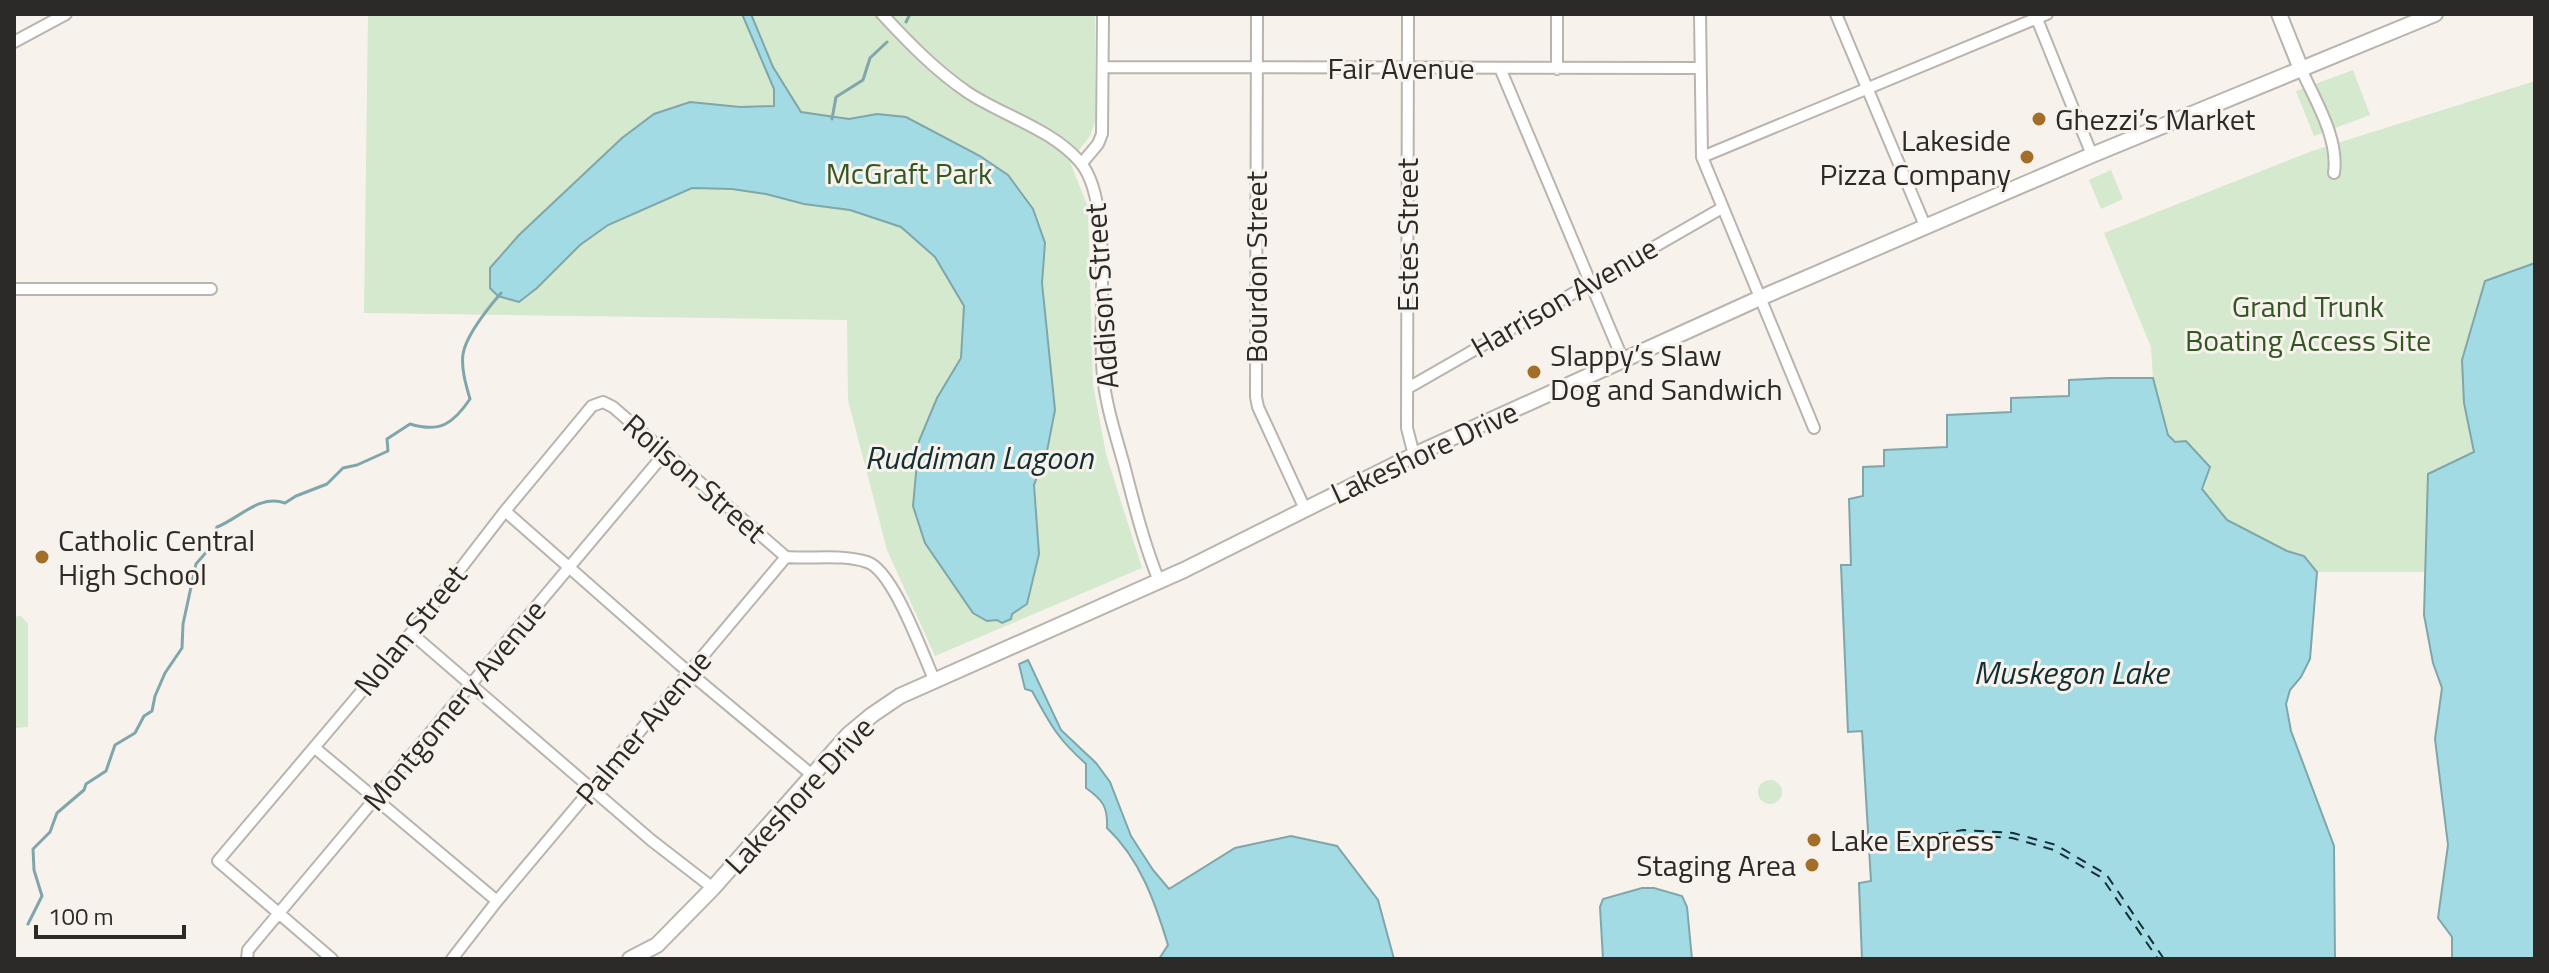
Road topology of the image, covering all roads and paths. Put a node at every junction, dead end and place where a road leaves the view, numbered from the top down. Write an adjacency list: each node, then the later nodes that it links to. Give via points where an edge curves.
1 (66, 14): 12 (street)
2 (882, 14): 23 (street, via 959,86 1049,137)
3 (1103, 14): 13 (street, Addison Street)
4 (1257, 14): 14 (street, Bourdon Street)
5 (1408, 14): 15 (street, Estes Street)
6 (1557, 14): 18 (street)
7 (1700, 14): 17 (street)
8 (1836, 14): 20 (street)
9 (2279, 14): 19 (main road)
10 (2435, 14): 19 (main road, Lakeshore Drive)
11 (2039, 15): 20 (street); 21 (street)
12 (14, 42)
13 (1103, 67): 14 (street, Fair Avenue); 23 (street, Addison Street, via 1101,140)
14 (1257, 67): 15 (street, Fair Avenue); 37 (street, Bourdon Street, via 1256,397)
15 (1407, 67): 16 (street, Fair Avenue); 32 (street, Estes Street)
16 (1500, 68): 18 (street, Fair Avenue); 27 (street)
17 (1700, 68): 18 (street, Fair Avenue); 22 (street)
18 (1557, 69)
19 (2301, 69): 21 (main road, Lakeshore Drive); 24 (street, via 2330,138)
20 (1867, 89): 22 (street); 26 (street)
21 (2092, 155): 26 (main road, Lakeshore Drive)
22 (1702, 157): 25 (street)
23 (1082, 163): 41 (street, Addison Street, via 1099,208 1107,399)
24 (2334, 173)
25 (1722, 208): 27 (street, Harrison Avenue); 30 (street)
26 (1926, 228): 30 (main road, Lakeshore Drive)
27 (1591, 284): 31 (street); 32 (street, Harrison Avenue)
28 (14, 289): 29 (street)
29 (211, 289)
30 (1760, 298): 31 (main road, Lakeshore Drive); 34 (street)
31 (1623, 360): 36 (main road, Lakeshore Drive)
32 (1408, 388): 36 (street, Estes Street, via 1408,433)
33 (603, 402): 35 (street, Roilson Street); 38 (street, Nolan Street, via 592,406)
34 (1814, 428)
35 (665, 453): 39 (street, Roilson Street); 40 (street, Montgomery Avenue)
36 (1414, 455): 37 (main road, Lakeshore Drive)
37 (1305, 509): 41 (main road, Lakeshore Drive)
38 (505, 511): 40 (street); 42 (street, Nolan Street)
39 (786, 557): 43 (street, Palmer Avenue); 44 (street, via 864,561 884,573)
40 (568, 568): 43 (street); 45 (street, Montgomery Avenue)
41 (1159, 581): 44 (main road, Lakeshore Drive)
42 (411, 633): 45 (street); 46 (street, Nolan Street)
43 (690, 673): 47 (street); 48 (street, Palmer Avenue)
44 (934, 679): 47 (main road, Lakeshore Drive, via 872,715)
45 (471, 684): 48 (street); 49 (street, Montgomery Avenue)
46 (315, 748): 49 (street); 52 (street, Nolan Street, via 218,861)
47 (811, 774): 50 (main road, Lakeshore Drive)
48 (593, 788): 50 (street); 51 (street, Palmer Avenue)
49 (375, 798): 51 (street); 52 (street, Montgomery Avenue)
50 (713, 888): 56 (main road, Lakeshore Drive, via 657,945)
51 (497, 901): 55 (street, Palmer Avenue)
52 (279, 912): 53 (street, Montgomery Avenue, via 248,950); 54 (street)
53 (247, 959)
54 (332, 959)
55 (452, 959)
56 (630, 959)

